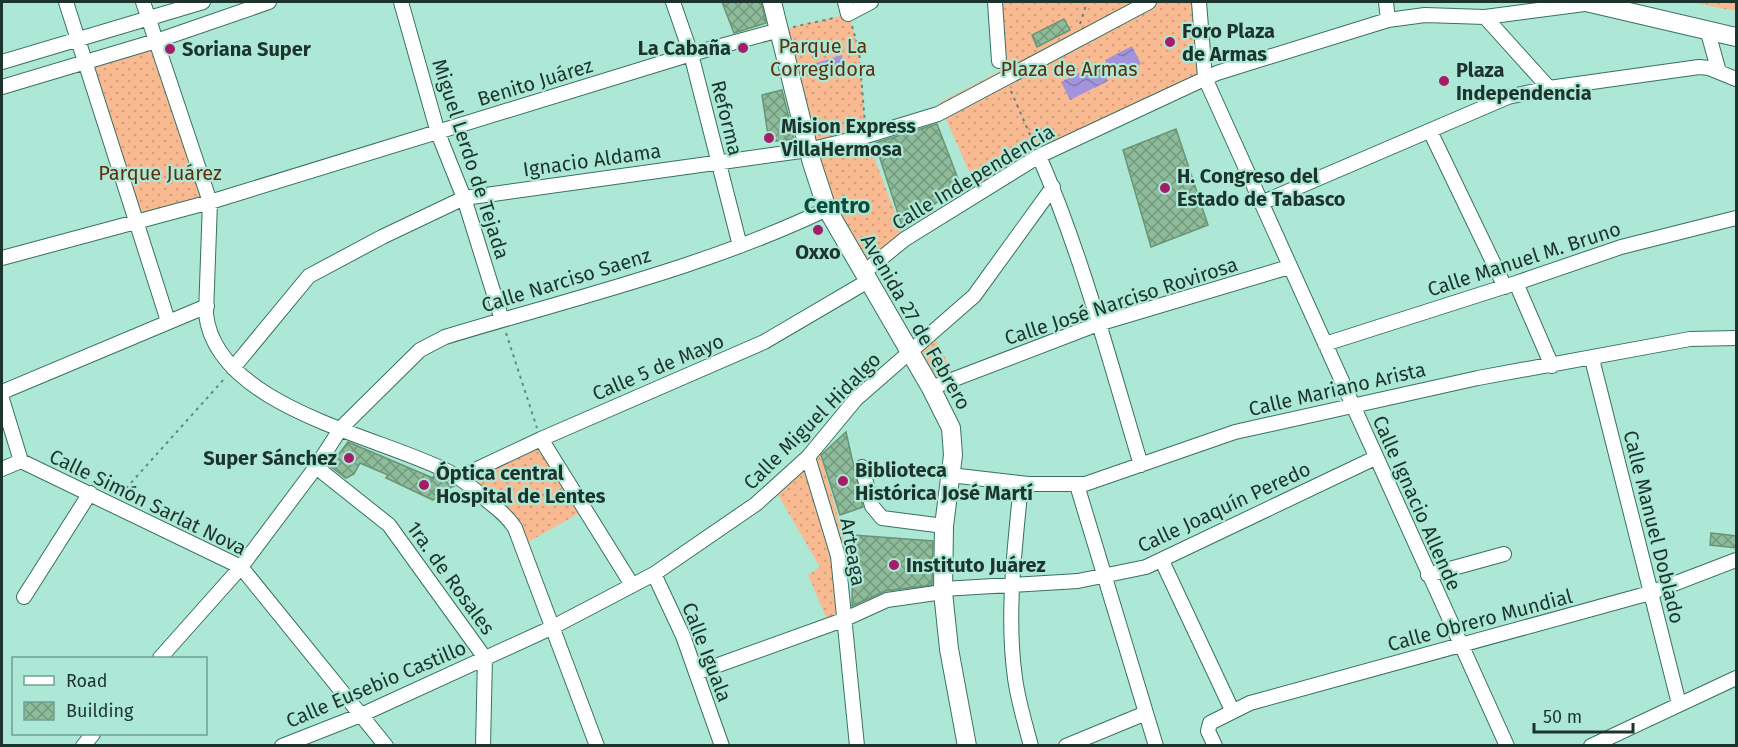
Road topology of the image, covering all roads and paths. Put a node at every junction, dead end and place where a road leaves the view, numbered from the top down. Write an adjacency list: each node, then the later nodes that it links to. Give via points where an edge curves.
1 (66, 2): 22 (street)
2 (143, 2): 17 (street)
3 (203, 2): 17 (street)
4 (269, 2): 23 (street)
5 (400, 2): 36 (street, Miguel Lerdo de Tejada)
6 (673, 2): 25 (street, Reforma)
7 (772, 2): 20 (main road, Avenida 27 de Febrero)
8 (871, 2): 15 (street)
9 (995, 2): 26 (street)
10 (1088, 2): 24 (path)
11 (1149, 2): 24 (street, Ignacio Aldama)
12 (1199, 2): 31 (street, Calle Ignacio Allende)
13 (1386, 2): 18 (street)
14 (1589, 2): 16 (street, Calle Independencia); 19 (main road)
15 (846, 8): 20 (path); 37 (path, via 859,50)
16 (1485, 17): 18 (street, Calle Independencia, via 1425,15); 34 (street)
17 (148, 18): 22 (street); 23 (street)
18 (1388, 20): 31 (street, Calle Independencia, via 1302,44)
19 (1707, 29): 21 (main road); 29 (street)
20 (780, 30): 25 (street, Benito Juárez); 38 (main road, Avenida 27 de Febrero)
21 (1737, 37)
22 (78, 40): 27 (street); 28 (street)
23 (156, 41): 28 (street); 43 (street)
24 (1074, 41): 30 (street, Ignacio Aldama)
25 (691, 54): 36 (street, Benito Juárez); 40 (street, Reforma)
26 (999, 61)
27 (2, 62)
28 (85, 62): 33 (street); 47 (street)
29 (1719, 72): 32 (street); 34 (street, via 1699,67)
30 (1005, 77): 37 (street, Ignacio Aldama, via 938,114); 39 (path)
31 (1205, 78): 39 (street, Calle Independencia); 44 (street, Calle Ignacio Allende)
32 (1737, 80)
33 (2, 87)
34 (1549, 88): 35 (street, via 1495,101)
35 (1430, 131): 44 (street); 52 (street)
36 (438, 133): 42 (street, Miguel Lerdo de Tejada); 43 (street, Benito Juárez)
37 (866, 136): 38 (street, Ignacio Aldama)
38 (808, 150): 40 (street, Ignacio Aldama); 45 (main road, Avenida 27 de Febrero)
39 (1040, 156): 41 (street); 51 (street, Calle Independencia, via 905,239)
40 (718, 162): 42 (street, Ignacio Aldama); 48 (street, Reforma)
41 (1053, 187): 56 (street); 59 (street, Calle Miguel Hidalgo, via 974,296)
42 (464, 198): 54 (street, Miguel Lerdo de Tejada); 62 (street, Ignacio Aldama, via 309,276)
43 (210, 202): 47 (street, Benito Juárez); 53 (street)
44 (1261, 203): 50 (street, Calle Ignacio Allende)
45 (827, 209): 48 (street, Calle Narciso Saenz); 51 (main road, Avenida 27 de Febrero)
46 (1737, 218): 52 (street, Calle Manuel M. Bruno, via 1621,247)
47 (135, 223): 49 (street, Benito Juárez); 55 (street)
48 (740, 246): 54 (street, Calle Narciso Saenz)
49 (2, 258)
50 (1289, 267): 56 (street, Calle José Narciso Rovirosa); 58 (street, Calle Ignacio Allende)
51 (866, 277): 59 (main road, Avenida 27 de Febrero); 68 (street, Calle 5 de Mayo, via 818,312 758,345)
52 (1511, 285): 58 (street, Calle Manuel M. Bruno); 61 (street)
53 (207, 306): 55 (street); 62 (street, via 213,340)
54 (502, 320): 67 (street, Calle Narciso Saenz, via 427,345); 68 (path)
55 (168, 321): 64 (street)
56 (1098, 324): 63 (street, Calle José Narciso Rovirosa); 72 (street)
57 (1737, 338): 60 (street, Calle Mariano Arista, via 1698,338)
58 (1325, 344): 66 (street, Calle Ignacio Allende)
59 (910, 352): 63 (main road, Avenida 27 de Febrero); 69 (street, Calle Miguel Hidalgo, via 856,399)
60 (1592, 359): 61 (street, Calle Mariano Arista); 95 (street, Calle Manuel Doblado)
61 (1552, 366): 66 (street, Calle Mariano Arista)
62 (233, 369): 67 (street, via 288,406); 82 (path)
63 (931, 388): 76 (main road, Avenida 27 de Febrero, via 951,428)
64 (2, 392)
65 (2, 399): 71 (street, Calle Simón Sarlat Nova)
66 (1352, 405): 70 (street, Calle Ignacio Allende); 72 (street, Calle Mariano Arista, via 1229,433)
67 (341, 428): 73 (street, Calle Narciso Saenz); 77 (street)
68 (541, 439): 77 (street, Calle 5 de Mayo); 92 (street)
69 (808, 457): 89 (street, Calle Miguel Hidalgo, via 756,504); 97 (street, Arteaga, via 836,542)
70 (1375, 458): 87 (street, Calle Joaquín Peredo); 90 (street, Calle Ignacio Allende)
71 (21, 461): 75 (street); 81 (street, Calle Simón Sarlat Nova)
72 (1141, 465): 79 (street, Calle Mariano Arista)
73 (316, 467): 88 (street, Calle Narciso Saenz); 101 (street, 1ra. de Rosales, via 389,525)
74 (862, 467): 84 (street, via 872,506 882,518)
75 (2, 469)
76 (950, 475): 78 (street, Calle Mariano Arista); 84 (main road, Avenida 27 de Febrero)
77 (458, 478): 80 (street)
78 (1021, 484): 79 (street, Calle Mariano Arista); 93 (street)
79 (1077, 485): 91 (street)
80 (471, 487): 83 (street); 98 (street, via 512,522)
81 (90, 493): 82 (street, Calle Simón Sarlat Nova); 96 (street)
82 (113, 503): 88 (street, Calle Simón Sarlat Nova)
83 (484, 510)
84 (944, 526): 94 (main road, Avenida 27 de Febrero)
85 (1504, 554): 90 (street)
86 (1737, 560): 95 (street, Calle Obrero Mundial)
87 (1162, 561): 91 (street, Calle Joaquín Peredo); 105 (street)
88 (241, 567): 100 (street, Calle Narciso Saenz); 107 (street, Calle Simón Sarlat Nova)
89 (654, 574): 92 (street, Calle Miguel Hidalgo); 102 (street, Calle Iguala)
90 (1428, 575): 99 (street, Calle Ignacio Allende)
91 (1104, 577): 93 (street, Calle Joaquín Peredo); 106 (street)
92 (632, 585): 98 (street, Calle Miguel Hidalgo)
93 (1013, 586): 94 (street, Calle Joaquín Peredo); 115 (street, via 1015,679)
94 (943, 591): 97 (street, Calle Joaquín Peredo, via 887,600); 114 (main road, Avenida 27 de Febrero)
95 (1650, 593): 99 (street, Calle Obrero Mundial); 104 (street, Calle Manuel Doblado)
96 (24, 597)
97 (843, 620): 102 (street, Calle Joaquín Peredo); 113 (street, Arteaga)
98 (551, 628): 101 (street, Calle Eusebio Castillo); 111 (street)
99 (1461, 646): 105 (street, Calle Obrero Mundial); 119 (street, Calle Ignacio Allende)
100 (161, 657)
101 (485, 658): 107 (street, Calle Eusebio Castillo); 110 (street, 1ra. de Rosales)
102 (696, 673): 112 (street, Calle Iguala)
103 (1737, 678): 104 (street)
104 (1679, 704): 120 (street)
105 (1232, 710): 118 (street, Calle Obrero Mundial, via 1209,725)
106 (1146, 713): 116 (street); 117 (street)
107 (361, 715): 108 (street, Calle Eusebio Castillo); 109 (street, Calle Simón Sarlat Nova)
108 (282, 746)
109 (386, 746)
110 (483, 746)
111 (597, 746)
112 (722, 746)
113 (857, 746)
114 (967, 746)
115 (1031, 746)
116 (1066, 746)
117 (1156, 746)
118 (1215, 746)
119 (1507, 746)
120 (1591, 746)

